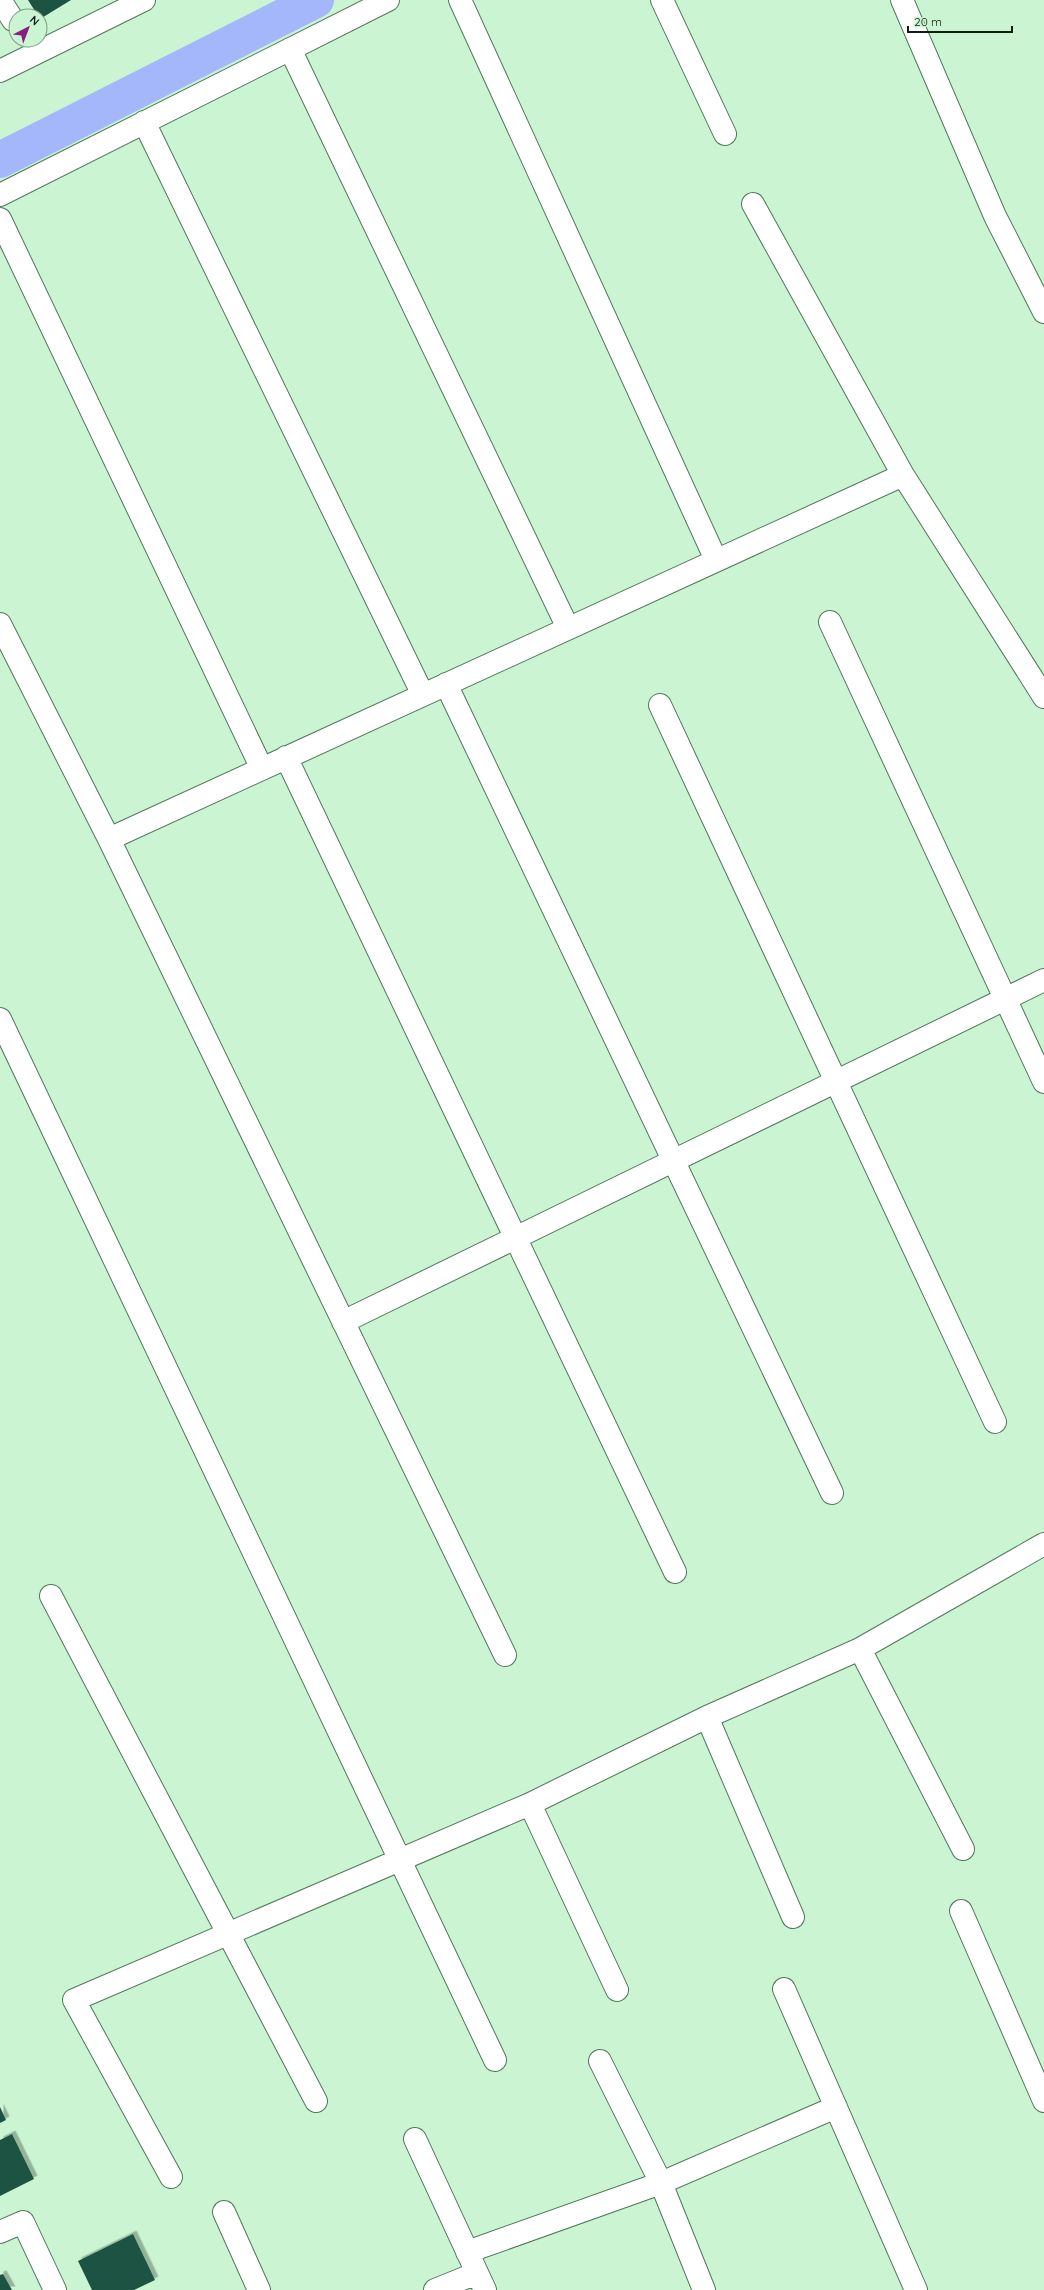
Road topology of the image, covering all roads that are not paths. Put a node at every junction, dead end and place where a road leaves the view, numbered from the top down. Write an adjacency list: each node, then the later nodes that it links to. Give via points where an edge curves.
1 (0, 0): 7 (street)
2 (144, 0): 9 (street)
3 (388, 0): 8 (street)
4 (460, 0): 17 (street)
5 (662, 0): 11 (street)
6 (902, 0): 15 (street, via 995,216)
7 (8, 12)
8 (290, 50): 10 (street); 20 (street)
9 (0, 71)
10 (144, 122): 12 (street); 22 (street)
11 (725, 134)
12 (0, 195)
13 (754, 204): 16 (street)
14 (0, 219): 26 (street)
15 (1044, 312)
16 (903, 474): 17 (street); 23 (street)
17 (716, 560): 20 (street)
18 (830, 622): 29 (street)
19 (0, 624): 27 (street)
20 (568, 628): 21 (street)
21 (446, 684): 22 (street); 33 (street)
22 (423, 695): 25 (street)
23 (1044, 696)
24 (660, 705): 31 (street)
25 (286, 757): 26 (street); 34 (street)
26 (262, 769): 27 (street)
27 (109, 838): 35 (street)
28 (1044, 980): 29 (street)
29 (1006, 999): 31 (street); 32 (street)
30 (0, 1019): 46 (street)
31 (836, 1081): 33 (street); 36 (street)
32 (1044, 1082)
33 (674, 1160): 34 (street); 37 (street)
34 (515, 1238): 35 (street); 39 (street)
35 (343, 1322): 42 (street)
36 (995, 1422)
37 (832, 1493)
38 (1044, 1544): 41 (street)
39 (675, 1572)
40 (51, 1596): 49 (street)
41 (860, 1649): 43 (street); 45 (street)
42 (505, 1655)
43 (707, 1717): 44 (street); 48 (street)
44 (530, 1804): 46 (street); 51 (street)
45 (963, 1850)
46 (400, 1859): 49 (street); 52 (street)
47 (961, 1911): 55 (street)
48 (793, 1917)
49 (228, 1933): 54 (street); 58 (street, via 74,2000)
50 (784, 1989): 56 (street)
51 (617, 1990)
52 (495, 2060)
53 (600, 2061): 59 (street)
54 (316, 2101)
55 (1044, 2101)
56 (836, 2107): 59 (street); 68 (street)
57 (415, 2139): 62 (street)
58 (171, 2177)
59 (661, 2183): 62 (street); 67 (street)
60 (224, 2212): 65 (street)
61 (0, 2232): 64 (street, via 23,2222)
62 (467, 2252): 63 (street)
63 (480, 2281): 66 (street)
64 (55, 2290)
65 (259, 2290)
66 (435, 2290)
67 (704, 2290)
68 (916, 2290)

